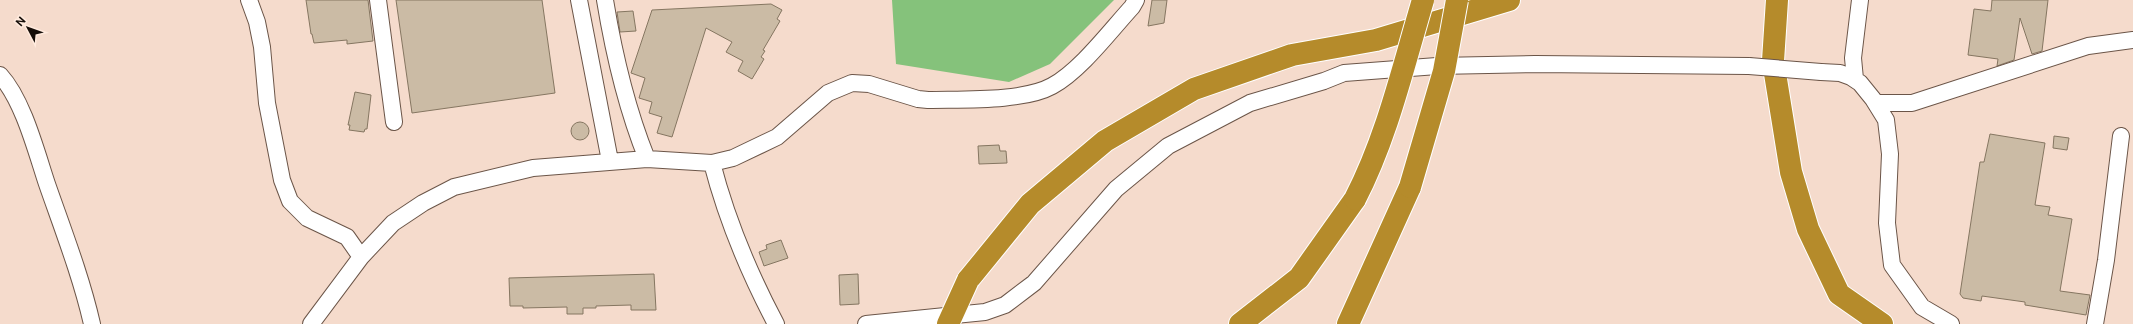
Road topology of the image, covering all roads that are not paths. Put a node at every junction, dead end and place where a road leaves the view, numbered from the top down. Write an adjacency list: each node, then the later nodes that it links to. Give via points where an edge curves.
1 (249, 0): 20 (street, via 262,47 267,103 282,180 290,201 307,218 348,237)
2 (378, 0): 15 (street)
3 (579, 0): 18 (street)
4 (605, 0): 17 (street, via 629,113)
5 (1136, 0): 19 (street, via 1070,74 1051,87 995,98 928,100 869,84 852,83 828,93 777,137 733,158)
6 (1423, 0): 26 (highway, bridge, via 1382,140 1355,199 1299,278)
7 (1457, 0): 27 (highway, bridge, via 1444,72 1410,187)
8 (1509, 0): 25 (highway, bridge, via 1376,40 1292,55 1194,89 1105,141 1030,204 968,280)
9 (1776, 0): 28 (highway, via 1773,61 1791,172 1808,229 1839,294)
10 (1860, 0): 13 (street, via 1853,58)
11 (2133, 40): 14 (street, via 2088,46 1912,103)
12 (0, 75): 21 (street, via 15,96 34,146 84,290)
13 (1854, 79): 14 (street); 24 (street, bridge, via 1840,74 1749,66 1535,64 1437,66 1344,73 1250,103 1168,146 1116,189 1034,283 1005,305 985,312)
14 (1876, 103): 29 (street, via 1886,120 1890,154 1887,223 1892,265 1922,307)
15 (394, 122)
16 (2121, 136): 30 (street, via 2106,260)
17 (647, 160): 18 (street); 19 (street)
18 (610, 161): 20 (street, via 534,168 454,187 393,223)
19 (712, 163): 23 (street, via 723,206 751,277)
20 (361, 258): 22 (street)
21 (92, 324)
22 (311, 324)
23 (776, 324)
24 (866, 324)
25 (948, 324)
26 (1240, 324)
27 (1348, 324)
28 (1882, 324)
29 (1951, 324)
30 (2095, 324)

